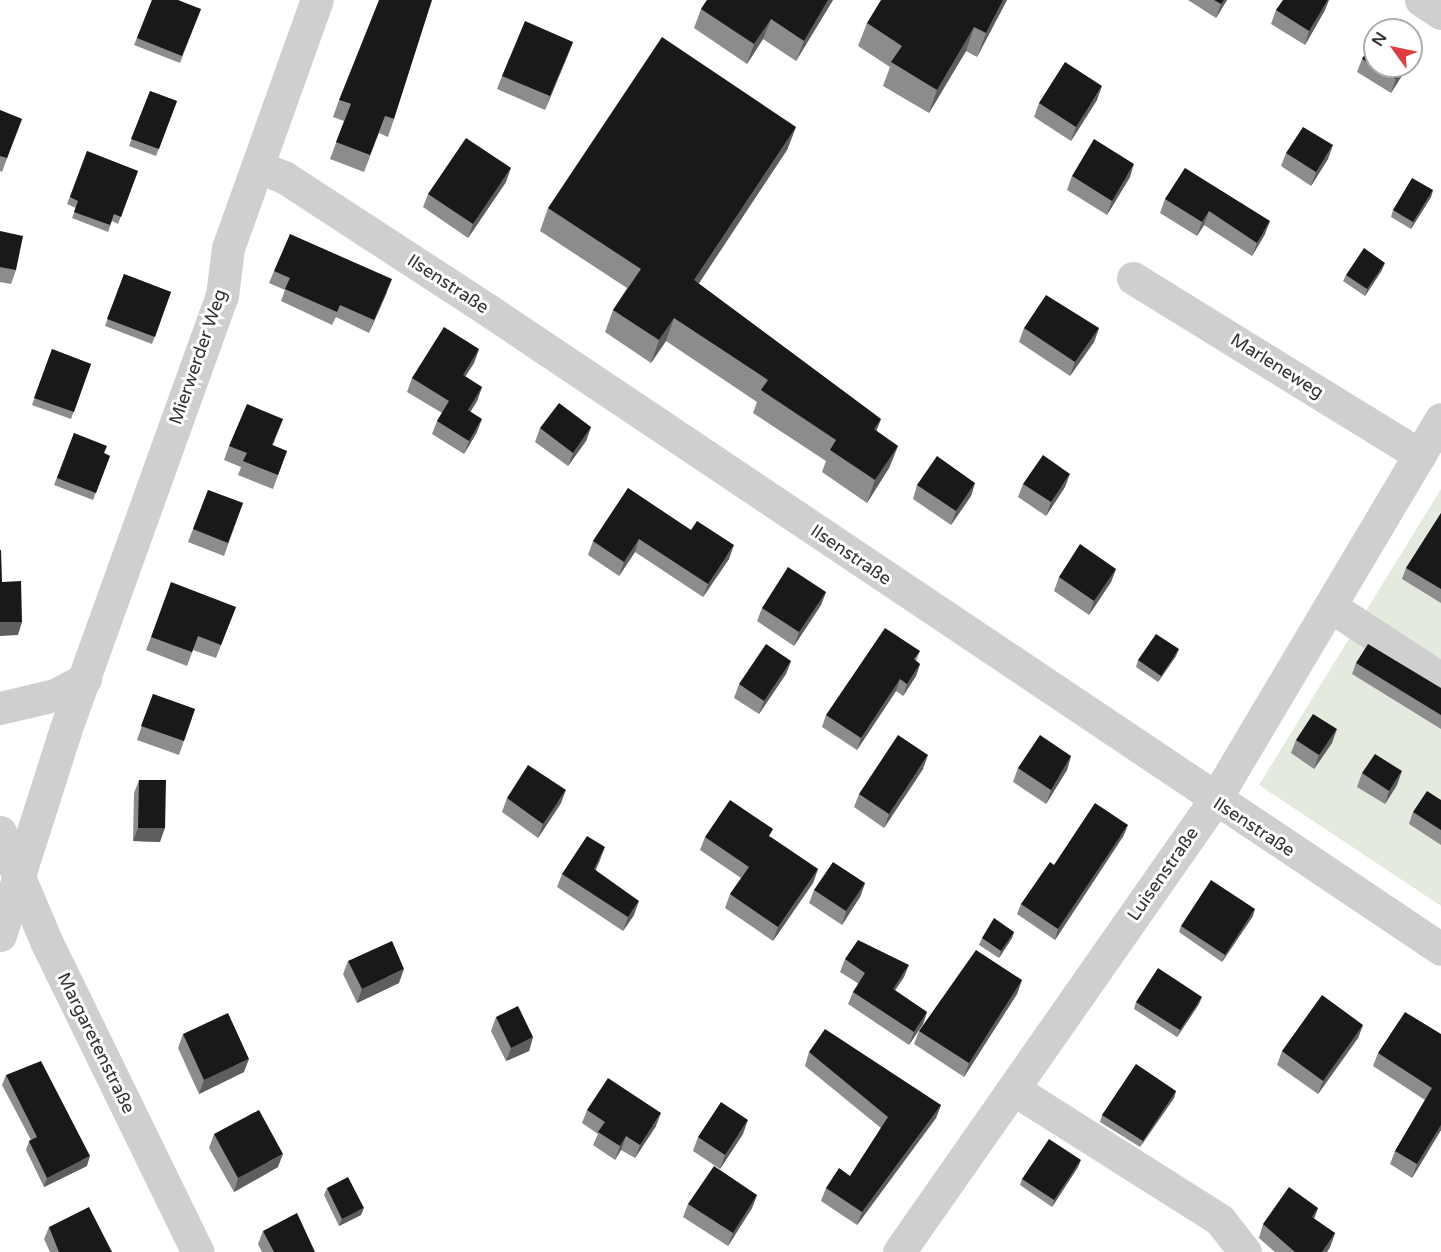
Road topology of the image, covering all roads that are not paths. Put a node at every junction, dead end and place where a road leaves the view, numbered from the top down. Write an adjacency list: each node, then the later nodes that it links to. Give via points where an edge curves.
1 (317, 0): 4 (street, Mierwerder Weg)
2 (1421, 0): 3 (street)
3 (1441, 13)
4 (258, 167): 8 (street, Mierwerder Weg, via 228,248 222,296); 11 (street, Ilsenstraße, via 284,177 488,310)
5 (1133, 278): 6 (street, Marleneweg)
6 (1434, 437): 7 (street, Luisenstraße)
7 (1330, 606): 9 (street); 11 (street, Luisenstraße)
8 (84, 679): 10 (street, via 55,695); 13 (street, Mierwerder Weg)
9 (1441, 679)
10 (0, 708)
11 (1214, 801): 15 (street, Ilsenstraße); 16 (street, Luisenstraße)
12 (0, 832): 13 (street, Margaretenstraße)
13 (17, 873): 14 (street, Mierwerder Weg); 17 (street, Margaretenstraße)
14 (0, 935)
15 (1441, 949)
16 (1013, 1089): 18 (street, Luisenstraße); 19 (street, via 1220,1220)
17 (198, 1252)
18 (899, 1252)
19 (1245, 1252)

